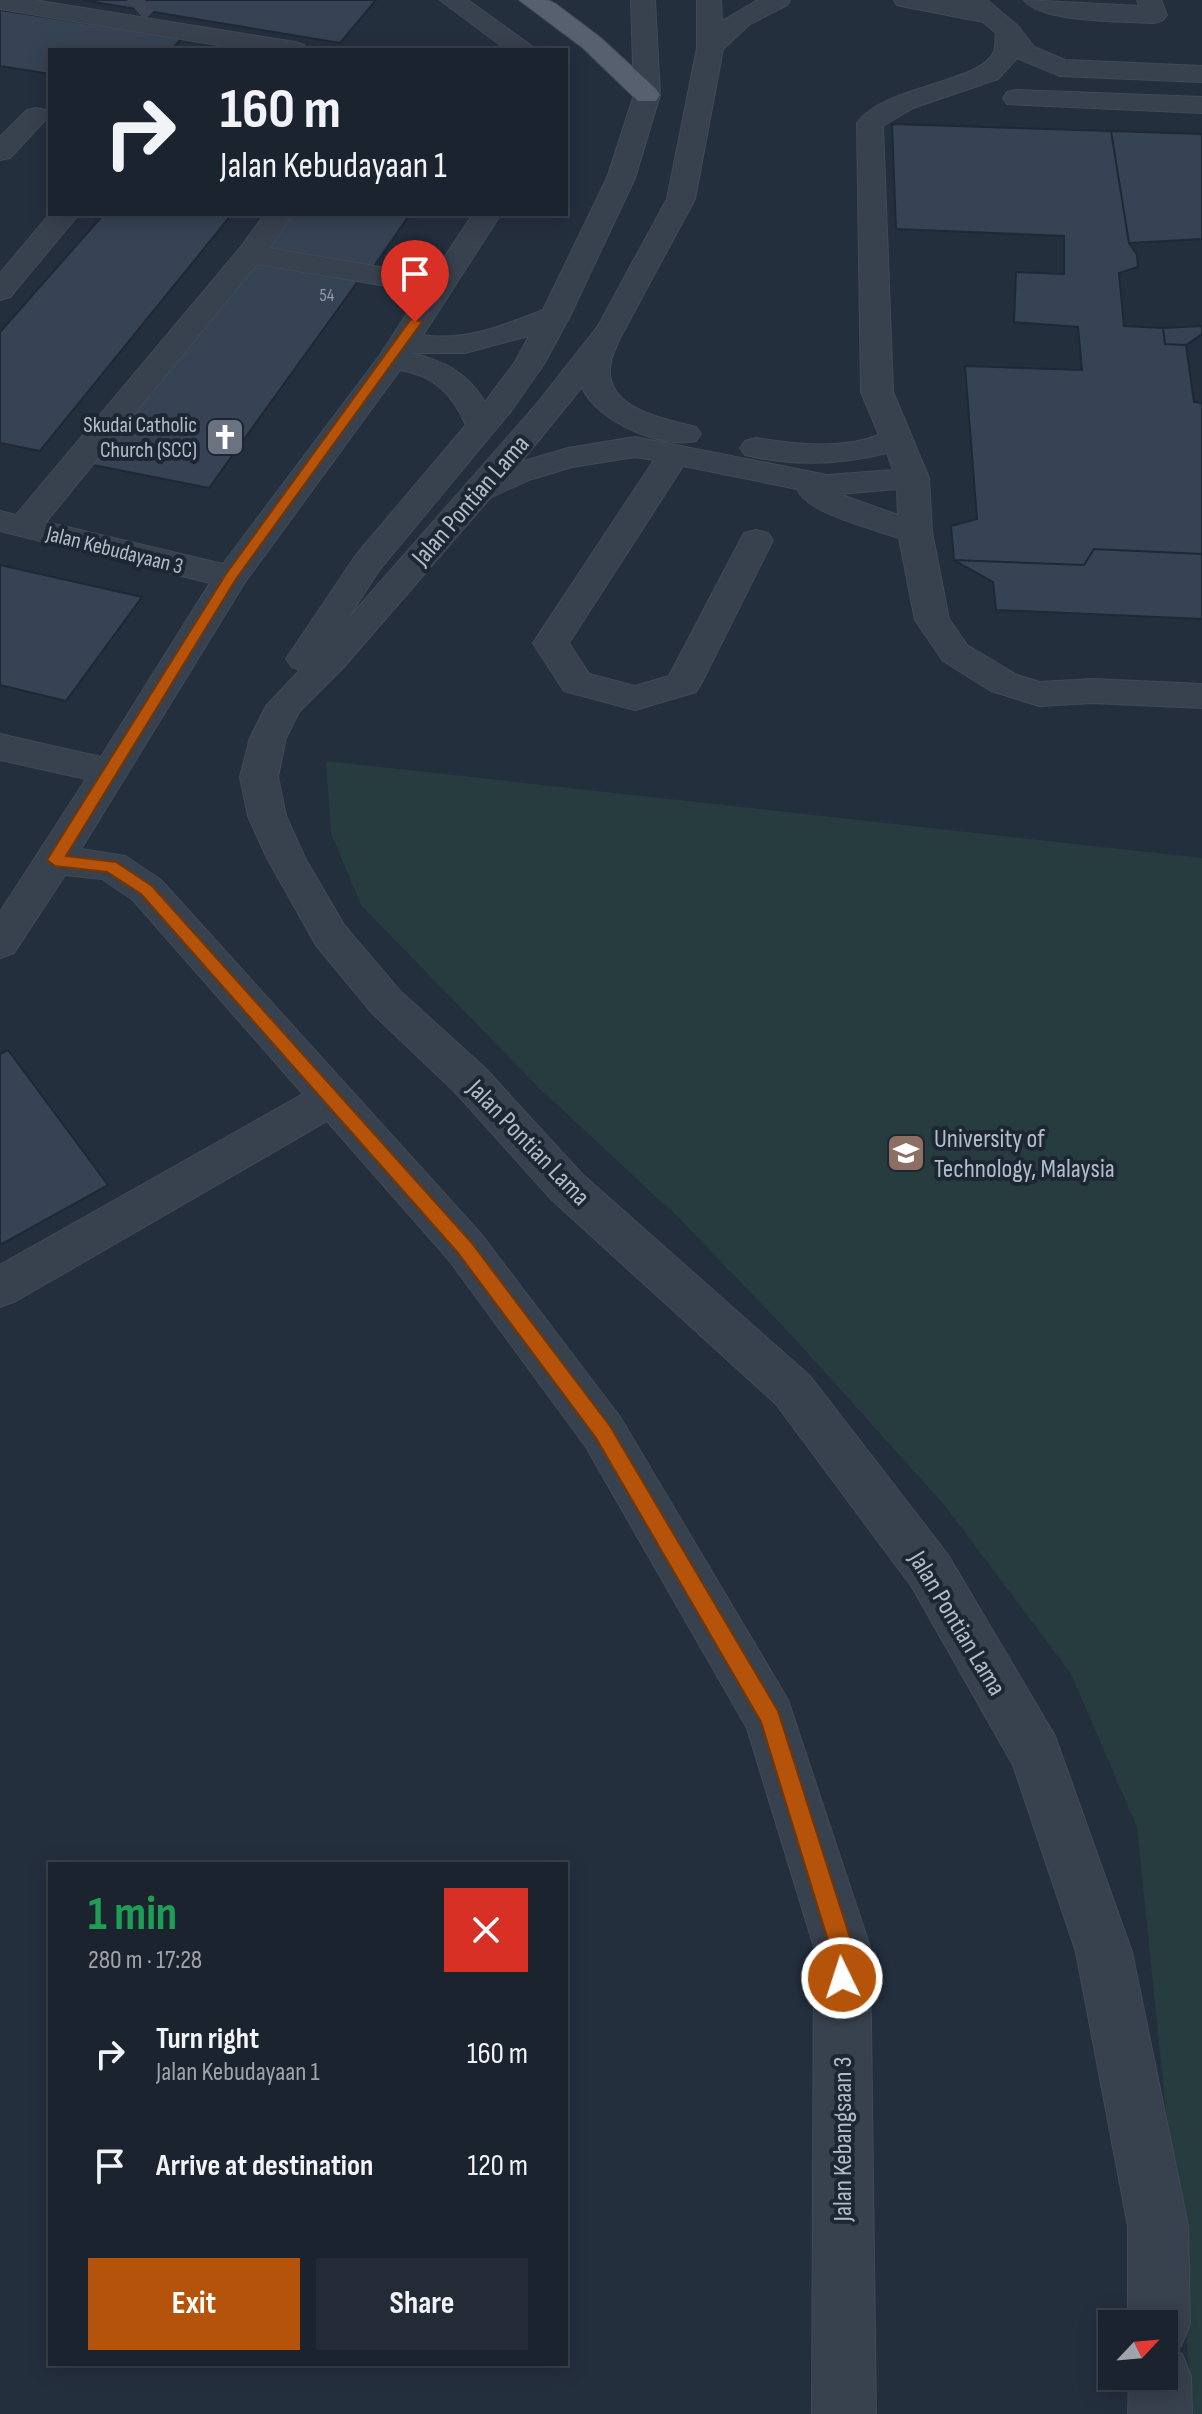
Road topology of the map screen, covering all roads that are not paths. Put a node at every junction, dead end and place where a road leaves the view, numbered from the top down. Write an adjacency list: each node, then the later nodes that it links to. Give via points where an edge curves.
1 (452, 0): 14 (street)
2 (531, 0): 18 (main road, via 614,62)
3 (643, 0): 18 (street)
4 (709, 0): 15 (street, Jalan Pontian Lama)
5 (778, 0): 15 (street, via 741,16)
6 (906, 0): 11 (street, via 959,8)
7 (972, 0): 11 (street)
8 (0, 2): 12 (street, via 128,15)
9 (1048, 3): 10 (street)
10 (1151, 7): 16 (street)
11 (1001, 24): 16 (street, via 1025,52 1060,68); 33 (street, via 1006,55 989,73 904,102 870,123)
12 (242, 46): 13 (street)
13 (268, 48)
14 (521, 48)
15 (710, 48): 31 (street, Jalan Pontian Lama, via 681,199)
16 (1172, 73): 17 (street)
17 (1202, 74)
18 (647, 95): 30 (street, via 621,178)
19 (1016, 98): 20 (street)
20 (1202, 105)
21 (0, 110): 22 (street)
22 (43, 117): 23 (street)
23 (0, 152)
24 (63, 216): 29 (street)
25 (278, 216): 27 (street)
26 (486, 216): 28 (street)
27 (250, 254): 28 (street); 40 (street)
28 (439, 286): 32 (street)
29 (0, 291)
30 (555, 316): 32 (street, via 491,338); 34 (street, via 529,364)
31 (612, 328): 37 (street, via 595,357 595,371 596,385 613,410 646,426); 39 (street, Jalan Pontian Lama)
32 (414, 352): 34 (street, via 462,387); 43 (street)
33 (861, 409): 35 (street); 37 (street)
34 (482, 425): 45 (street, via 368,562 307,652)
35 (896, 439): 37 (street); 38 (street)
36 (674, 455): 37 (street); 39 (street, via 635,447 568,458); 42 (street, via 551,643 577,683 635,698 683,684)
37 (790, 466): 38 (street, via 827,485); 41 (street, via 829,502)
38 (913, 478): 41 (street)
39 (476, 493): 45 (street, Jalan Pontian Lama, via 331,660)
40 (12, 524): 43 (street, Jalan Kebudayaan 3)
41 (915, 532): 44 (street, via 932,620 955,653 1004,683 1039,694)
42 (756, 540)
43 (231, 577): 47 (street)
44 (1202, 696)
45 (284, 706): 52 (street, Jalan Pontian Lama, via 268,738 259,777 267,816 330,935 386,1002 470,1080 567,1187 793,1390 930,1571 1036,1754 1104,1952 1158,2226)
46 (0, 747): 47 (street)
47 (108, 771): 48 (street)
48 (55, 860): 49 (street); 50 (street, Jalan Kebangsaan 3, via 111,866 147,890)
49 (0, 943)
50 (331, 1098): 51 (street); 54 (street, Jalan Kebangsaan 3, via 465,1247 603,1432 770,1718 842,1947)
51 (0, 1288)
52 (1159, 2310)
53 (1160, 2390): 55 (street)
54 (844, 2414)
55 (1160, 2414)

